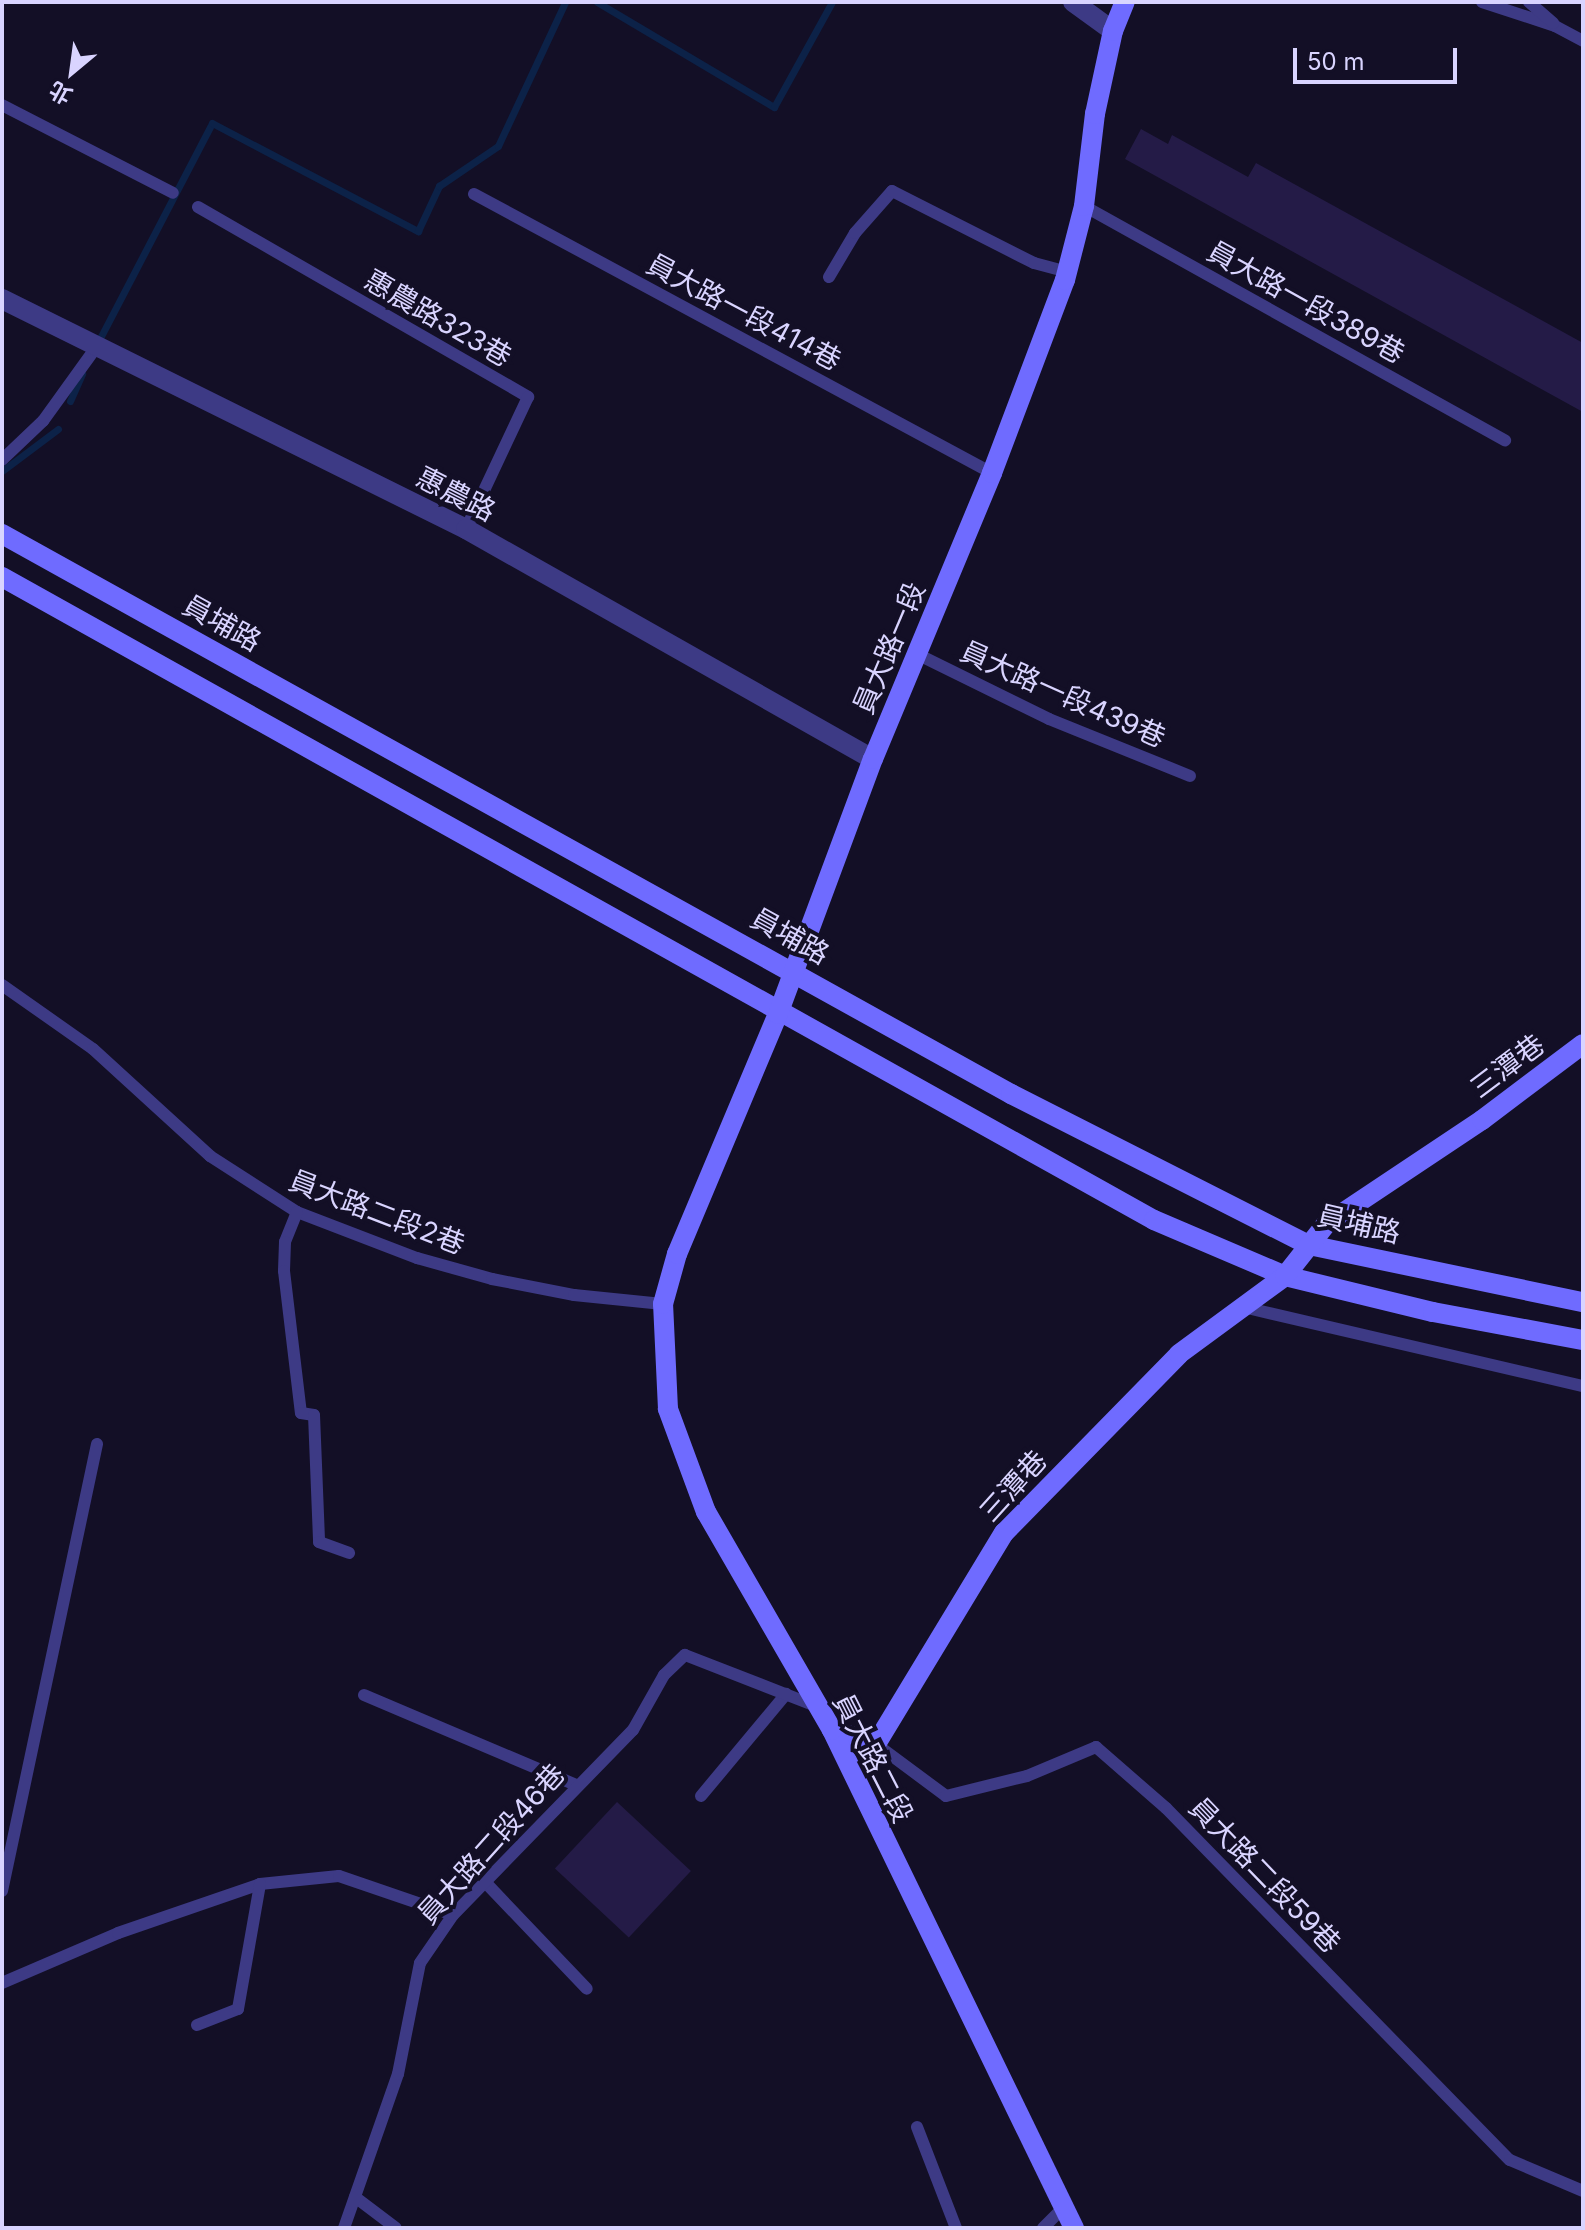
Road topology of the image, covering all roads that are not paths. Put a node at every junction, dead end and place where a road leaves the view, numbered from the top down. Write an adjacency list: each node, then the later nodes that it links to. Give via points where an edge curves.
1 (1073, 2): 6 (street)
2 (1125, 2): 6 (street, 員大路一段)
3 (1482, 2): 5 (lane)
4 (1529, 2): 5 (lane)
5 (1555, 26): 7 (lane)
6 (1113, 31): 11 (street, 員大路一段, via 1095,114)
7 (1583, 41)
8 (2, 105): 9 (lane)
9 (173, 193)
10 (474, 194): 19 (lane, 員大路一段414巷)
11 (1084, 206): 13 (street, 員大路一段); 17 (lane, 員大路一段389巷)
12 (198, 207): 20 (lane, 惠農路323巷, via 528,397)
13 (1067, 272): 14 (lane, via 1034,263 892,191 855,233); 19 (street, 員大路一段)
14 (829, 277)
15 (2, 299): 16 (street, 惠農路)
16 (97, 346): 18 (lane, via 43,421); 20 (street, 惠農路)
17 (1505, 440)
18 (2, 460)
19 (992, 473): 23 (street, 員大路一段)
20 (466, 529): 24 (street, 惠農路)
21 (2, 534): 26 (street, 員埔路)
22 (2, 577): 28 (street)
23 (917, 654): 24 (street, 員大路一段); 25 (lane, 員大路一段439巷, via 1049,719)
24 (873, 759): 26 (street, 員大路一段)
25 (1190, 776)
26 (795, 970): 28 (street, 員大路一段); 31 (street, 員埔路, via 1011,1094)
27 (2, 985): 30 (lane, 員大路二段2巷, via 93,1049 210,1156)
28 (778, 1014): 32 (street, via 1154,1220); 34 (street, 員大路一段, via 677,1254)
29 (1583, 1044): 31 (street, 三潭巷, via 1482,1120 1326,1224)
30 (297, 1212): 34 (lane, 員大路二段2巷, via 417,1258 492,1279); 39 (lane, via 285,1242 284,1271 301,1413 314,1415 319,1542)
31 (1309, 1245): 32 (street, 三潭巷); 33 (street, 員埔路)
32 (1285, 1276): 35 (street, 三潭巷); 36 (street, via 1433,1312)
33 (1583, 1302)
34 (663, 1304): 42 (street, 員大路二段, via 668,1409 706,1512)
35 (1239, 1306): 37 (lane); 44 (street, 三潭巷, via 1179,1354 1004,1533)
36 (1583, 1340)
37 (1583, 1386)
38 (97, 1444): 49 (lane)
39 (349, 1553)
40 (786, 1694): 42 (lane, 員大路二段46巷); 45 (lane, 員大路二段46巷, via 685,1655 664,1675 633,1730); 46 (lane)
41 (364, 1695): 45 (lane)
42 (816, 1706): 43 (street, 員大路二段)
43 (832, 1730): 44 (street); 57 (street, 員大路二段)
44 (876, 1744): 55 (lane, 員大路二段59巷, via 946,1796 1027,1776 1096,1747 1166,1808 1510,2160)
45 (576, 1785): 47 (lane, 員大路二段46巷)
46 (701, 1796)
47 (486, 1883): 50 (lane, 員大路二段46巷); 52 (lane)
48 (260, 1884): 50 (lane, via 339,1876); 51 (lane, via 118,1933); 53 (lane, via 238,2009)
49 (2, 1891)
50 (453, 1915): 56 (lane, 員大路二段46巷, via 420,1963 398,2074)
51 (2, 1983)
52 (587, 1989)
53 (197, 2025)
54 (917, 2127): 60 (lane)
55 (1583, 2191)
56 (355, 2197): 58 (lane, 員大路二段46巷); 59 (lane)
57 (1064, 2207): 61 (lane); 62 (street, 員大路二段)
58 (344, 2228)
59 (396, 2228)
60 (956, 2228)
61 (1043, 2228)
62 (1074, 2228)

